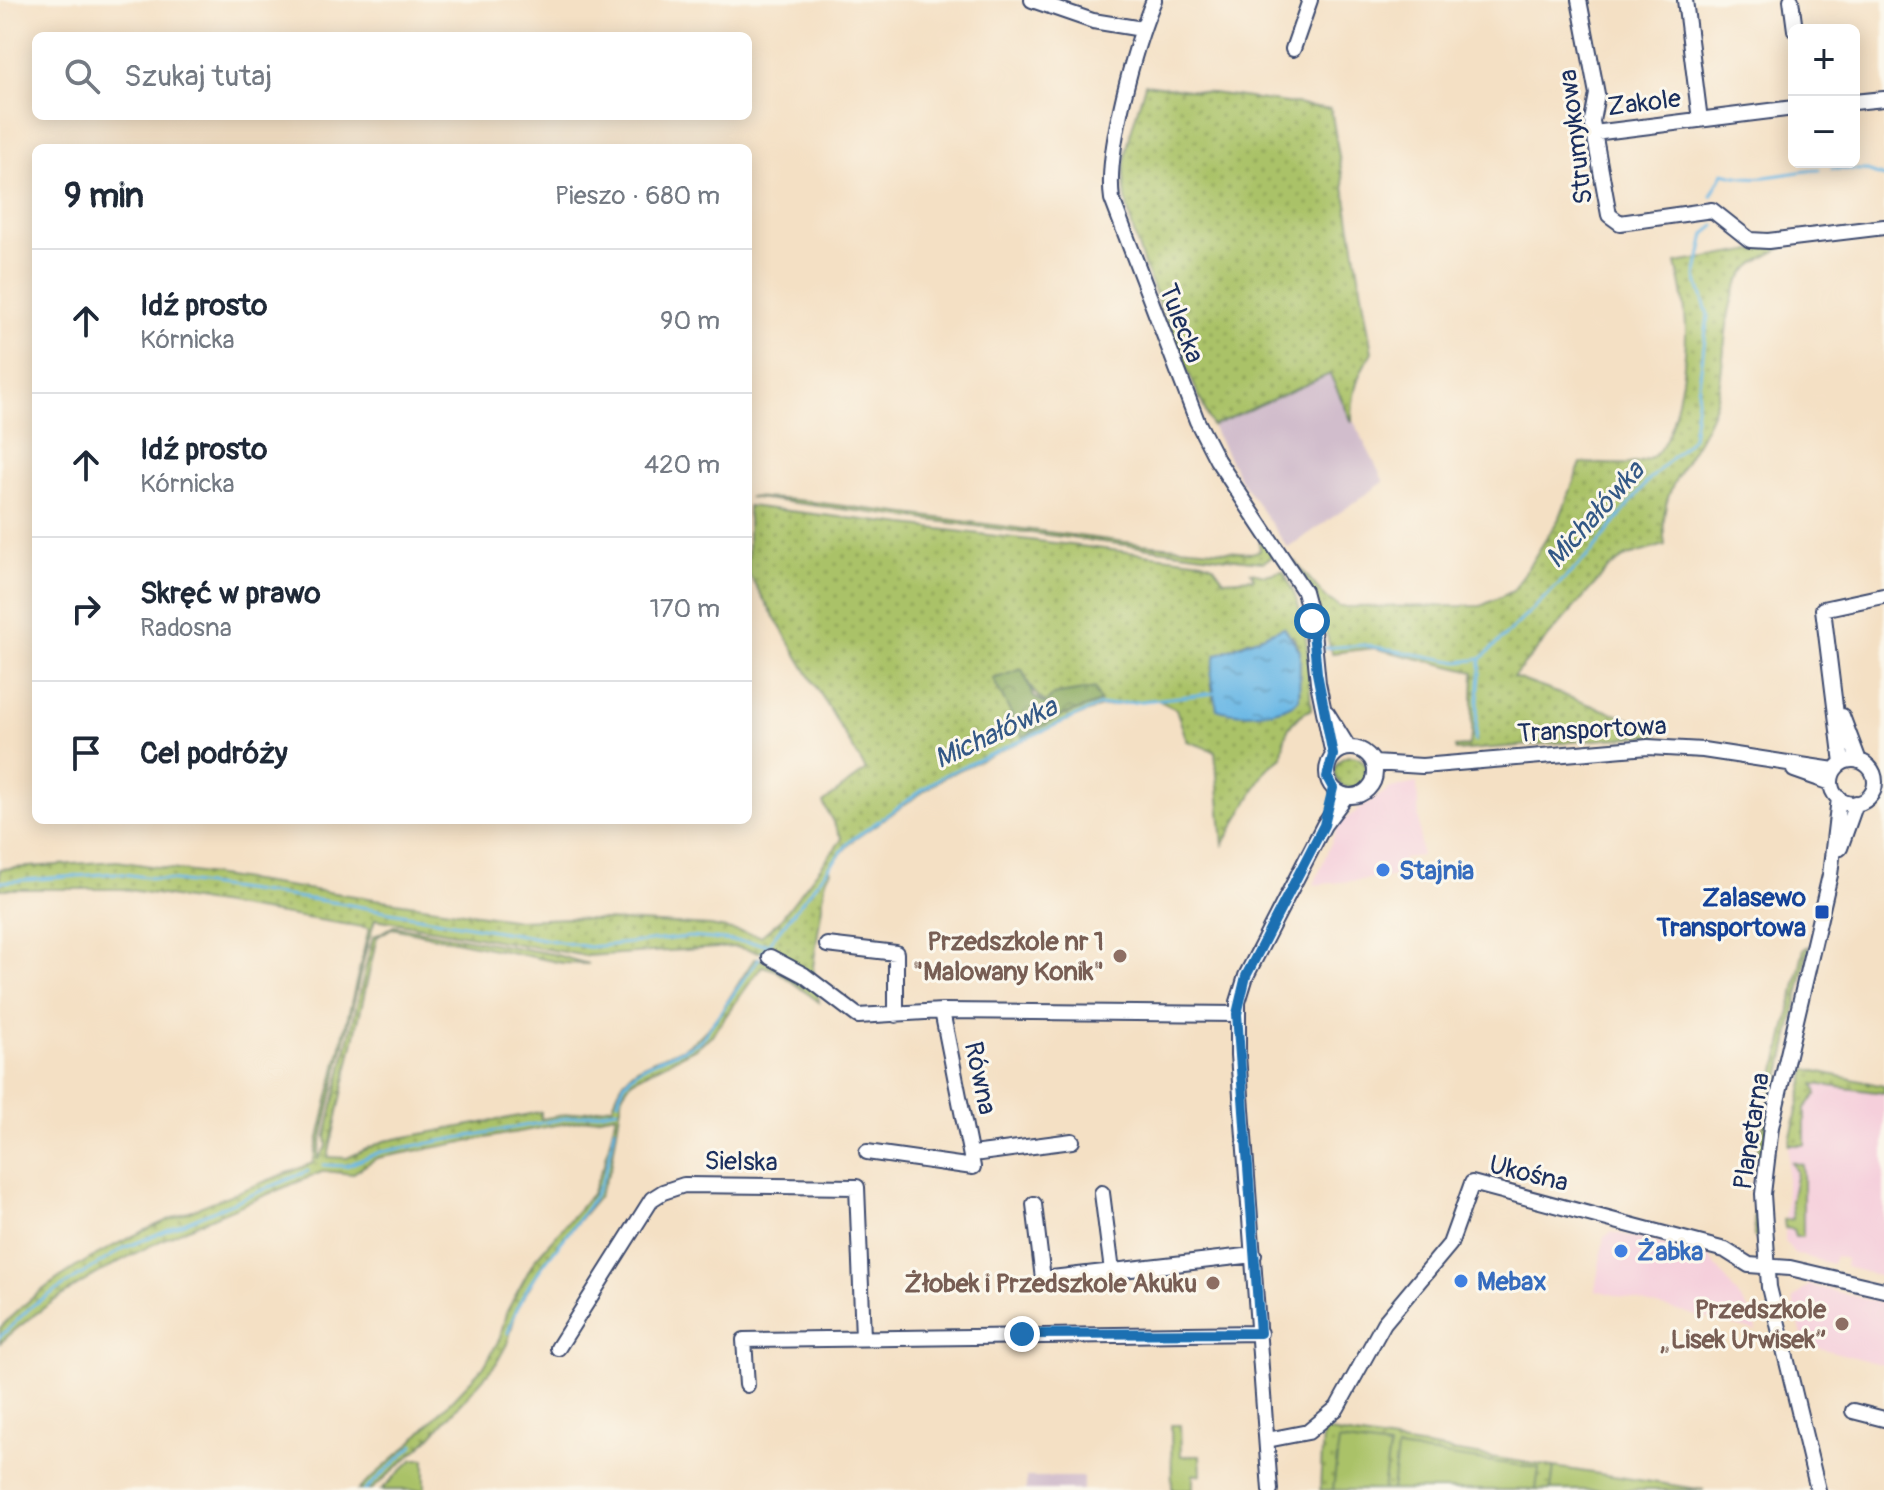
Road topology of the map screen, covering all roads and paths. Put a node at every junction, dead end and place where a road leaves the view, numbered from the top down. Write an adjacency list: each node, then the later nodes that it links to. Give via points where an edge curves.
1 (1032, 0): 8 (street, via 1093,21)
2 (1154, 0): 8 (street, Tulecka)
3 (1310, 0): 9 (street)
4 (1685, 0): 13 (street, Zakole)
5 (1791, 0): 7 (street)
6 (1584, 1): 14 (street, Strumykowa, via 1597,94)
7 (1794, 24)
8 (1142, 29): 18 (street, Tulecka, via 1112,160 1115,208 1190,408 1223,469 1304,591)
9 (1293, 49)
10 (1884, 99): 11 (street)
11 (1860, 101)
12 (1788, 109): 13 (street, Zakole)
13 (1700, 120): 14 (street, Zakole)
14 (1594, 133): 15 (street, Strumykowa, via 1609,215 1620,223 1712,210 1750,240 1768,241)
15 (1884, 227)
16 (1883, 596): 17 (street, via 1823,609)
17 (1837, 704): 21 (street); 23 (street)
18 (1324, 710): 19 (street); 20 (street, Tulecka)
19 (1348, 747): 20 (street); 22 (street, via 1364,751)
20 (1333, 755): 25 (street, via 1326,771)
21 (1859, 761): 23 (street); 24 (street)
22 (1374, 770): 23 (street, Transportowa, via 1648,747 1703,750); 25 (street, via 1361,794)
23 (1836, 772): 27 (street)
24 (1879, 781): 26 (street)
25 (1340, 792): 33 (street, via 1246,976)
26 (1877, 796): 28 (street)
27 (1839, 798): 28 (street); 29 (street, Planetarna)
28 (1856, 803): 29 (street, Planetarna)
29 (1830, 875): 41 (street, Planetarna, via 1766,1156)
30 (827, 945): 34 (street, via 896,953)
31 (770, 957): 34 (street, via 858,1016)
32 (942, 1011): 33 (street); 34 (street); 37 (street, Równa)
33 (1237, 1014): 40 (street)
34 (896, 1015)
35 (1072, 1141): 37 (street, Równa)
36 (867, 1152): 37 (street, Równa, via 973,1167)
37 (973, 1154)
38 (1102, 1193): 42 (street)
39 (1034, 1204): 42 (street, via 1043,1279)
40 (1254, 1255): 42 (street); 44 (street)
41 (1766, 1265): 43 (street); 50 (street, Ukośna, via 1749,1265 1725,1250 1472,1183 1450,1244 1384,1323 1337,1408 1308,1432); 52 (street, Planetarna)
42 (1112, 1271)
43 (1884, 1290)
44 (1260, 1333): 45 (street); 50 (street)
45 (863, 1337): 46 (street, Sielska, via 857,1187 684,1185 652,1199); 47 (street, via 744,1340)
46 (558, 1348)
47 (747, 1385)
48 (1853, 1411): 49 (street)
49 (1884, 1419)
50 (1267, 1440): 51 (street)
51 (1270, 1490)
52 (1818, 1490)

